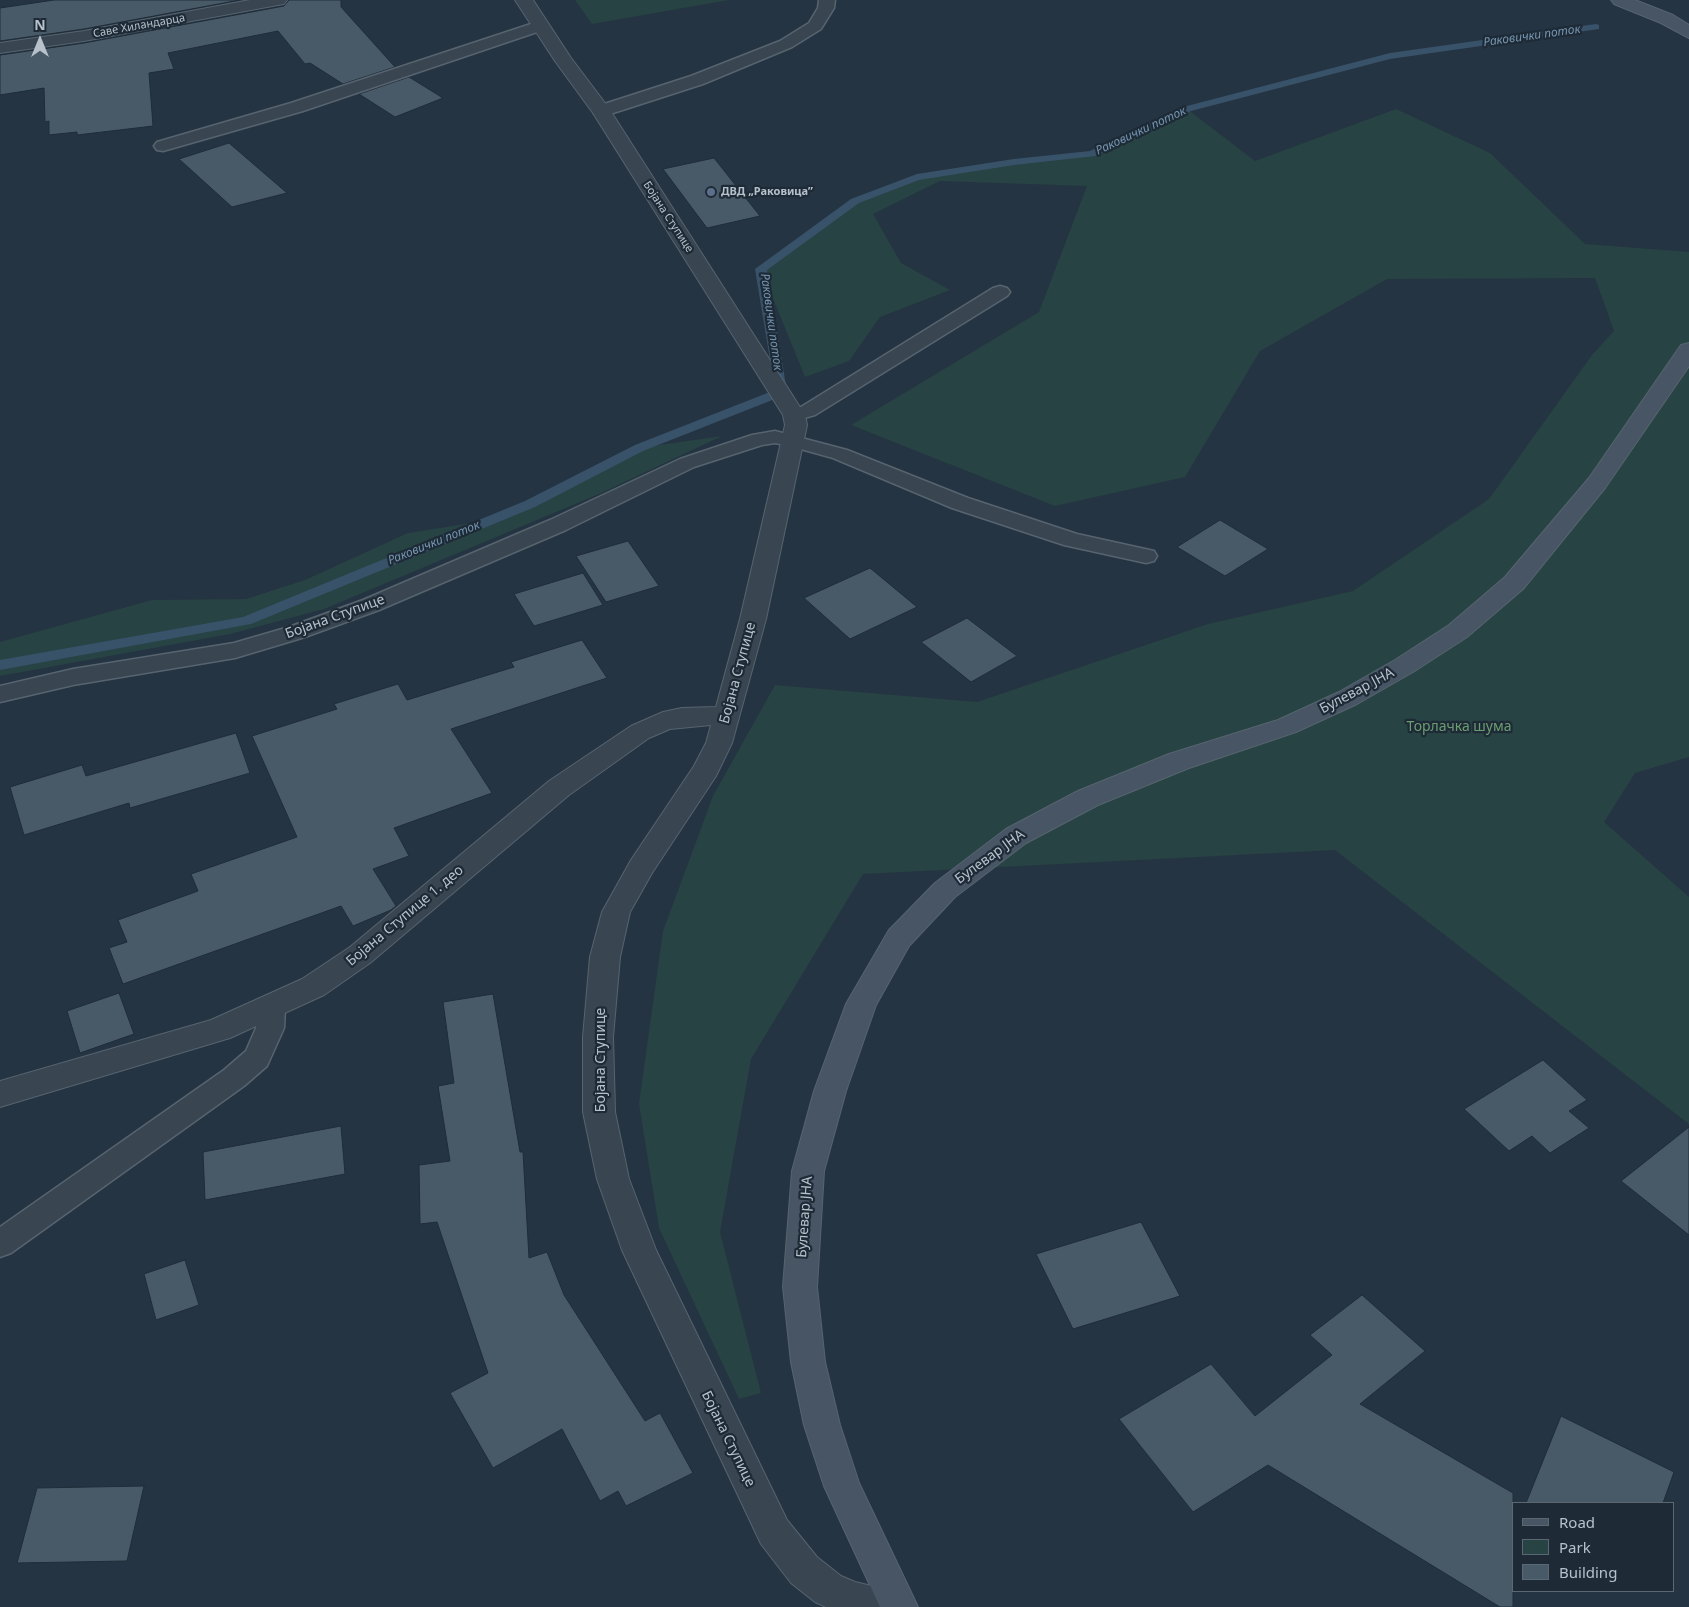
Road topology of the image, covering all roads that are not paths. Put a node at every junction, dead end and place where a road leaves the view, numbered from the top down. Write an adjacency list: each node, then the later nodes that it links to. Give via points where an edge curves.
1 (278, 0): 7 (street, Саве Хиландарца)
2 (524, 0): 5 (street, Бојана Ступице)
3 (827, 0): 8 (lane, via 815,26 786,44 697,80)
4 (1620, 0): 6 (main road)
5 (540, 26): 8 (street, Бојана Ступице); 9 (lane, via 297,107)
6 (1689, 33)
7 (0, 48)
8 (601, 111): 12 (street, Бојана Ступице, via 772,379)
9 (163, 146)
10 (1000, 292): 12 (lane)
11 (1689, 350): 19 (main road, Булевар ЈНА, via 1597,483 1514,583 1458,631 1348,698 1287,726 1179,761 1088,798 1016,836 945,890 899,938 861,1004 830,1091 808,1171 800,1287 808,1362 822,1425 842,1486)
12 (792, 421): 13 (lane, via 840,454 960,503 1072,540); 14 (lane, Бојана Ступице, via 776,437 746,442 687,463 541,532 371,606 297,632 235,650 73,677); 15 (street, Бојана Ступице, via 753,619)
13 (1146, 556)
14 (0, 694)
15 (726, 715): 16 (street, Бојана Ступице 1. део, via 682,717 663,721 640,732 559,788 360,955 314,988); 19 (street, Бојана Ступице, via 719,743 706,769 641,867 616,912 605,957 600,1019 599,1112 613,1179 639,1250 774,1532 804,1570 828,1589 853,1600 876,1605)
16 (271, 1008): 17 (street, Бојана Ступице 1. део, via 219,1030); 18 (lane, via 270,1028 257,1058 234,1078)
17 (0, 1094)
18 (0, 1244)
19 (898, 1604)

